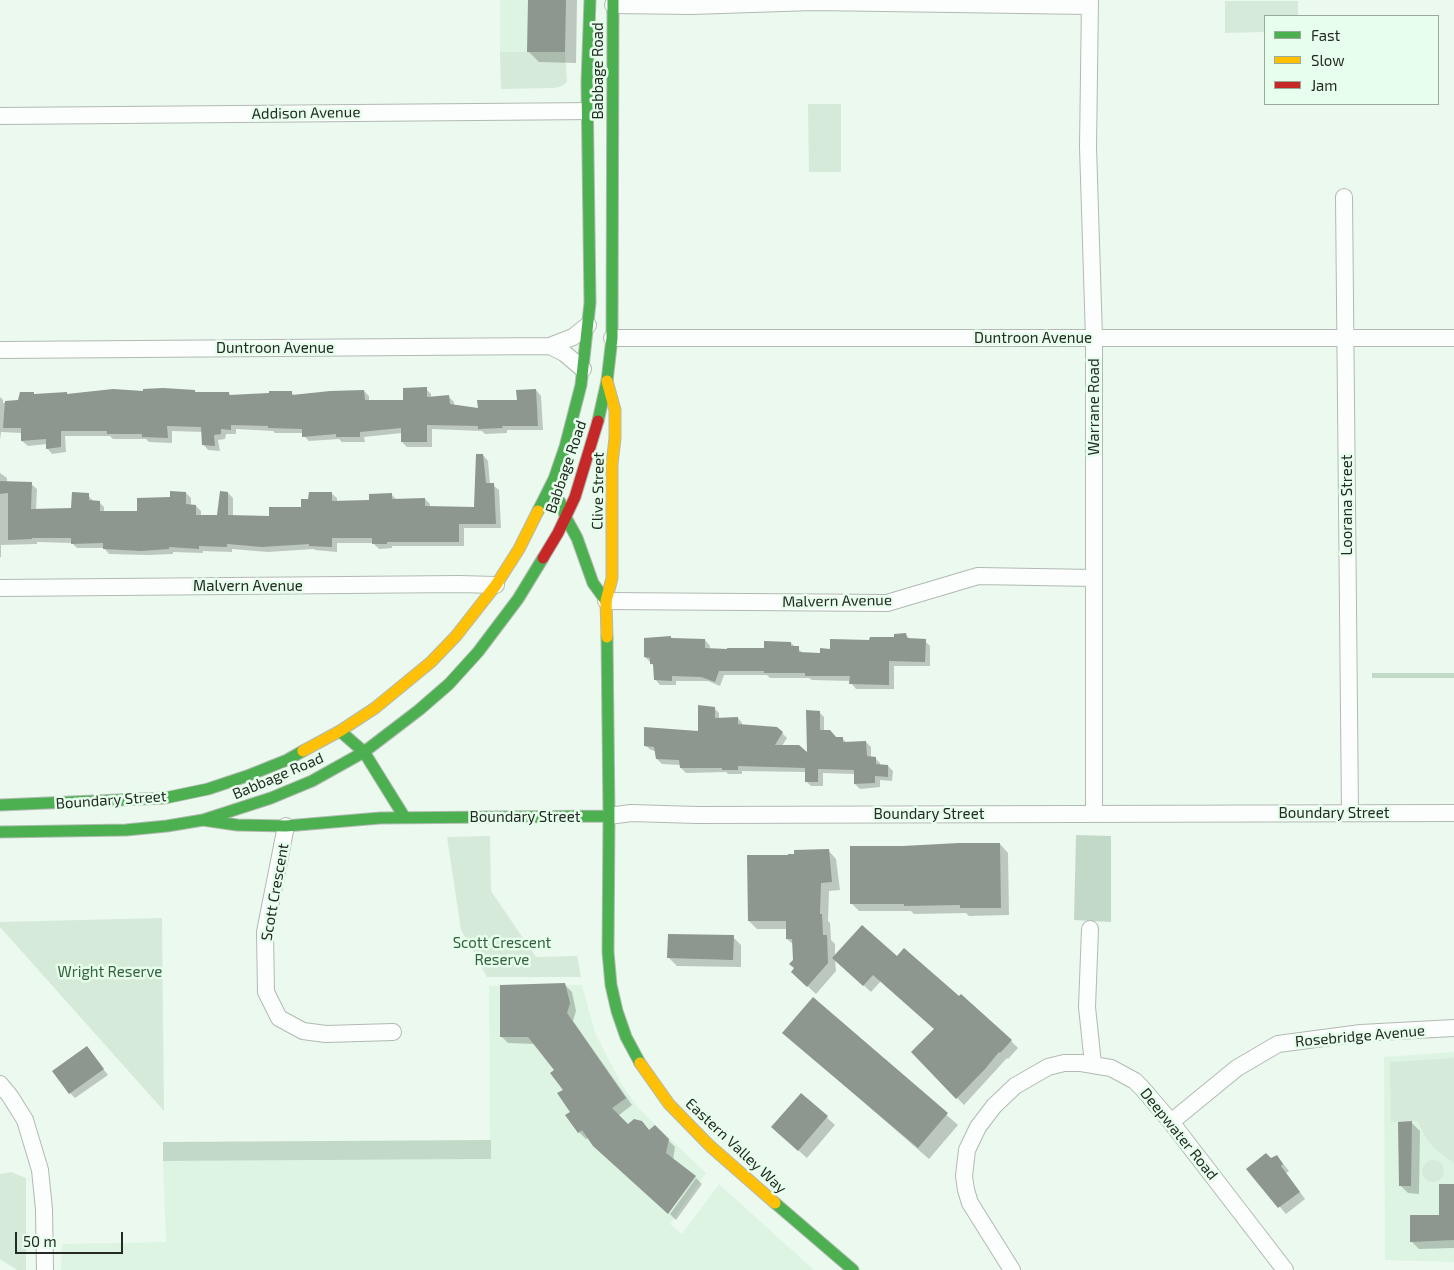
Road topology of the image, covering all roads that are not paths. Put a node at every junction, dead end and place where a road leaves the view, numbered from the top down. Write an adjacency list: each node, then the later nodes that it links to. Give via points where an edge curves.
1 (590, 0): 4 (main road, Babbage Road)
2 (613, 3): 3 (street, via 691,6 814,2); 5 (main road, Babbage Road)
3 (1090, 3): 11 (street, Warrane Road, via 1088,147)
4 (588, 111): 5 (street, Addison Avenue); 6 (street, Addison Avenue); 8 (main road, Babbage Road)
5 (613, 112): 10 (main road, Babbage Road)
6 (0, 116)
7 (1344, 197): 9 (street, Loorana Street)
8 (588, 325): 13 (street, Duntroon Avenue, via 573,337); 15 (main road, Babbage Road)
9 (1346, 337): 11 (street, Duntroon Avenue); 12 (street, Duntroon Avenue); 27 (street, Loorana Street)
10 (612, 338): 11 (street, Duntroon Avenue); 16 (main road, Babbage Road)
11 (1094, 338): 19 (street, Warrane Road)
12 (1454, 338)
13 (550, 346): 14 (street, Duntroon Avenue); 15 (street)
14 (0, 350)
15 (583, 369): 17 (main road, Babbage Road, via 575,410)
16 (607, 381): 18 (main road, Babbage Road, via 594,438); 22 (main road, Clive Street, via 614,410 615,438 612,578)
17 (554, 478): 18 (main road, Clive Street); 20 (main road, Babbage Road, via 520,549)
18 (566, 518): 22 (main road, Clive Street, via 594,583); 24 (main road, Babbage Road, via 522,592 478,652 449,684)
19 (1094, 578): 22 (street, Malvern Avenue, via 978,576 887,603); 28 (street, Warrane Road)
20 (496, 585): 21 (street, Malvern Avenue); 23 (main road, Babbage Road, via 431,662 375,708)
21 (0, 588)
22 (606, 601): 29 (main road, Clive Street)
23 (340, 731): 24 (main road); 25 (main road, Boundary Street, via 287,760 208,789 165,798)
24 (364, 752): 30 (main road); 31 (main road, Babbage Road, via 312,781)
25 (0, 805)
26 (1454, 812): 27 (street, Boundary Street)
27 (1350, 813): 28 (street, Boundary Street)
28 (1094, 814): 29 (street, Boundary Street, via 697,815 631,812)
29 (609, 816): 30 (main road, Boundary Street); 41 (main road, Eastern Valley Way, via 608,952 611,985 626,1037 640,1064 669,1104 696,1133)
30 (405, 818): 32 (main road, Boundary Street)
31 (203, 820): 32 (main road, Boundary Street); 33 (main road, Boundary Street, via 126,830)
32 (286, 826): 36 (street, Scott Crescent, via 265,932 266,992 279,1018 303,1031 326,1034)
33 (0, 832)
34 (1090, 929): 37 (street, via 1087,1007)
35 (1454, 1028): 39 (street, Rosebridge Avenue, via 1361,1033 1278,1044 1237,1068)
36 (393, 1032)
37 (1092, 1064): 39 (street, Deepwater Road, via 1111,1068 1135,1081); 42 (street, Deepwater Road, via 1064,1063 1048,1067 1015,1086 994,1106 969,1144 964,1163 966,1190 978,1217)
38 (0, 1084): 40 (street, via 25,1120 40,1170)
39 (1171, 1122): 43 (street, Deepwater Road)
40 (45, 1270)
41 (853, 1270)
42 (1012, 1270)
43 (1285, 1270)

